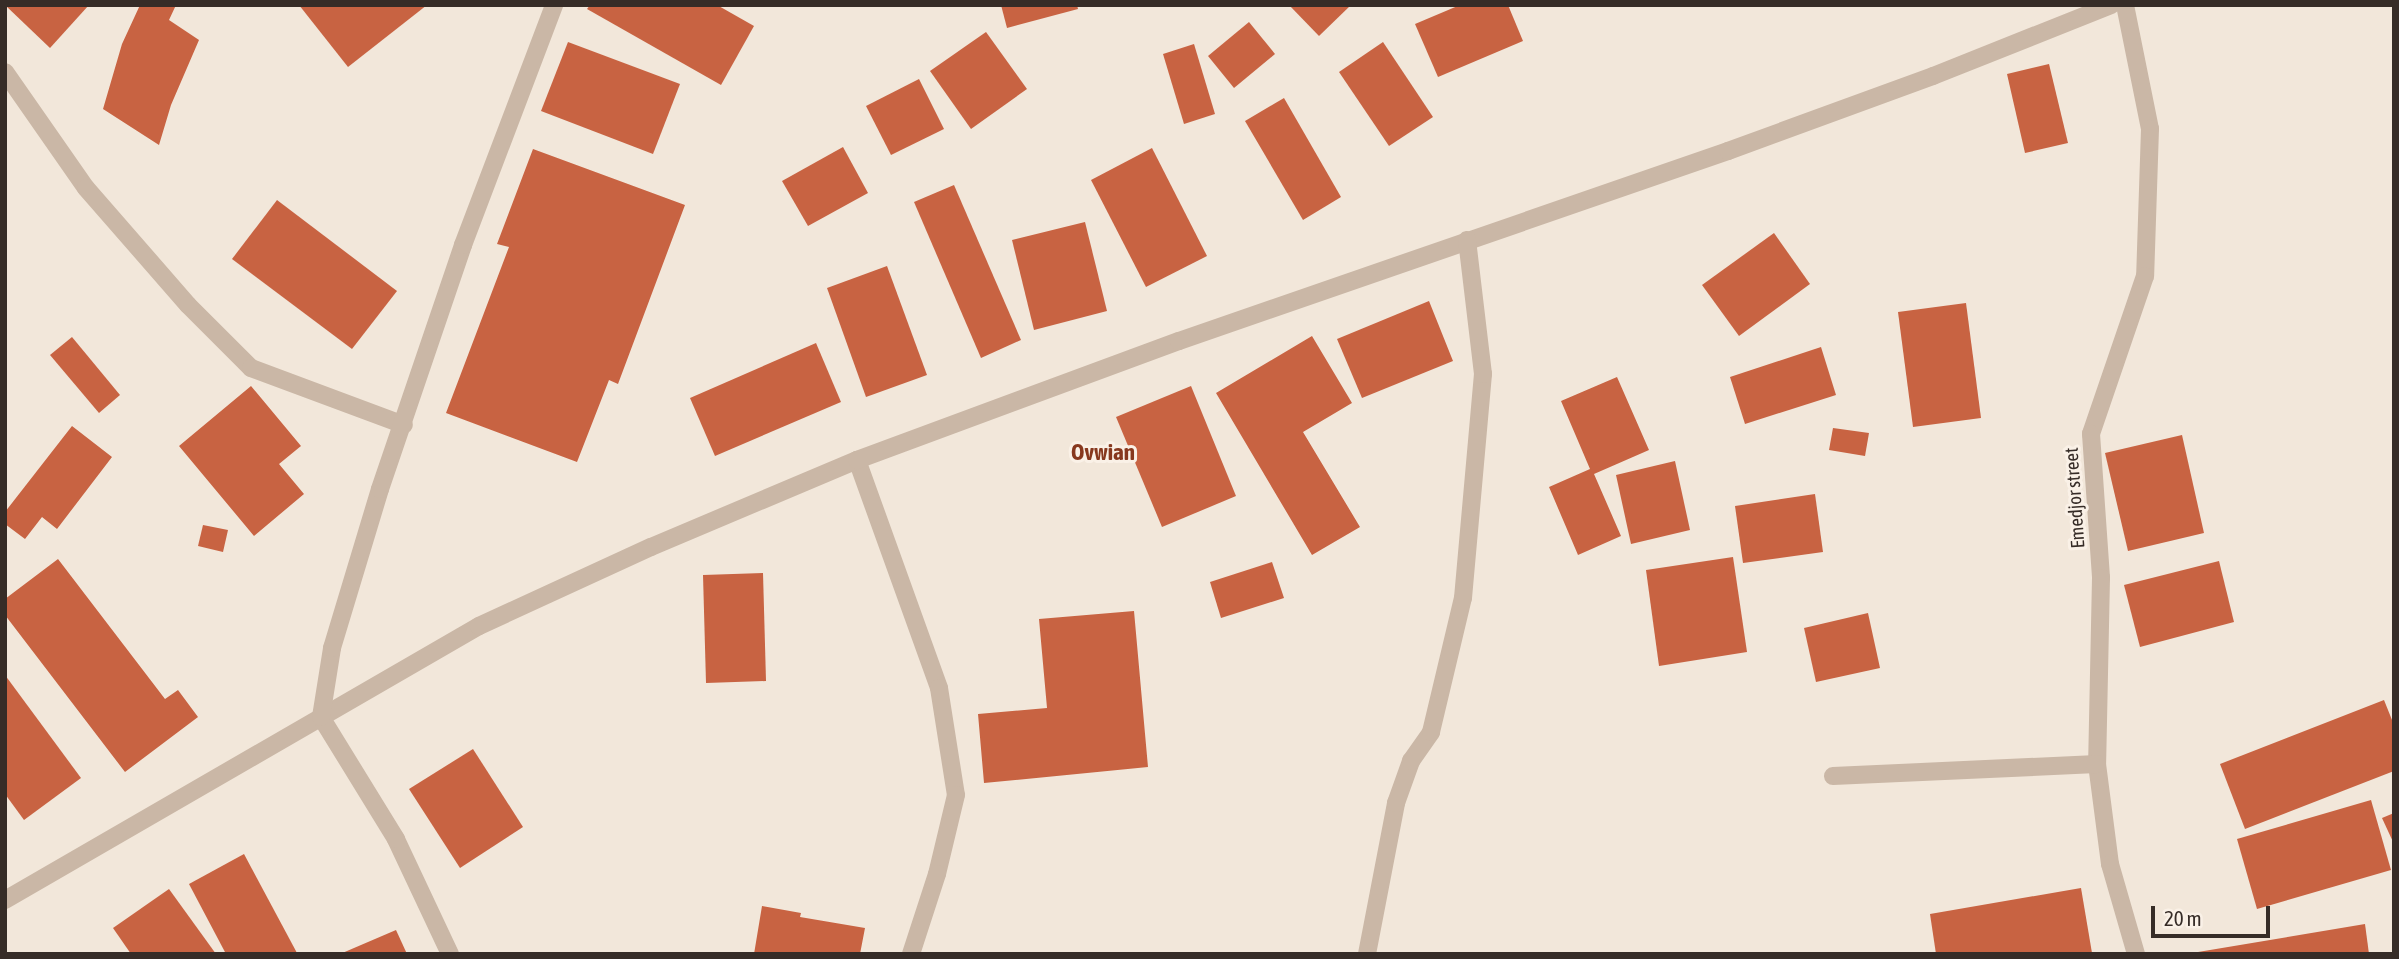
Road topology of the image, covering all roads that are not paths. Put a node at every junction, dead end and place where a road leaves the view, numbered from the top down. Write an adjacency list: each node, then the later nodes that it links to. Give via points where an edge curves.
1 (554, 5): 6 (street, via 463,245)
2 (2110, 5): 5 (street, via 1933,76)
3 (2125, 5): 9 (street, Emedjor street, via 2150,129 2146,263 2091,433 2101,578)
4 (5, 72): 6 (street, via 86,188 188,305 251,368)
5 (1467, 240): 7 (street); 14 (street, via 1483,374 1463,598 1431,732 1411,761 1396,803)
6 (404, 425): 8 (street, via 332,648)
7 (857, 460): 8 (street, via 479,626); 13 (street, via 939,688 956,795)
8 (321, 717): 11 (street); 12 (street, via 397,839)
9 (2097, 764): 10 (street); 15 (street, Emedjor street, via 2110,864)
10 (1833, 776)
11 (5, 900)
12 (450, 954)
13 (911, 954)
14 (1367, 954)
15 (2136, 954)

